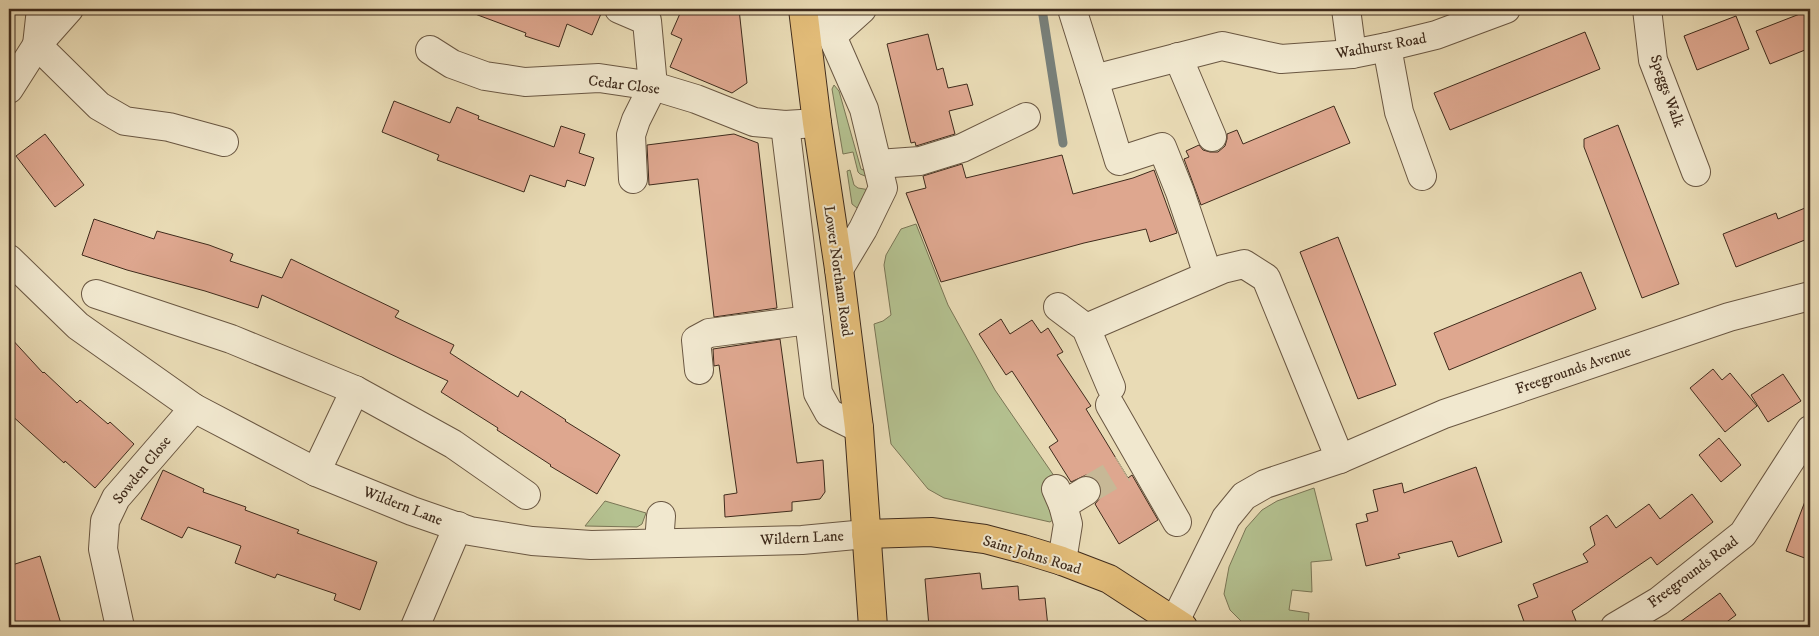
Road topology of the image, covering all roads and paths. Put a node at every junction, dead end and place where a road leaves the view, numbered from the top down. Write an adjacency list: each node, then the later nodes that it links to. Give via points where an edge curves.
1 (41, 9): 12 (street)
2 (69, 9): 12 (street)
3 (619, 9): 18 (street, via 647,21)
4 (804, 9): 21 (main road, Lower Northam Road)
5 (818, 9): 11 (street)
6 (862, 9): 11 (street)
7 (1072, 9): 17 (street)
8 (1346, 9): 15 (street)
9 (1506, 9): 13 (street, Wadhurst Road, via 1436,35)
10 (1647, 9): 26 (street, Speggs Walk, via 1653,60)
11 (832, 36): 25 (street, via 864,110)
12 (37, 44): 19 (street); 24 (street, via 99,106 124,121 169,126)
13 (1387, 47): 15 (street, Wadhurst Road); 27 (street, via 1399,112)
14 (430, 50): 18 (street, Cedar Close, via 452,64 485,76 525,82 599,78)
15 (1352, 54): 16 (street, Wadhurst Road, via 1281,58 1222,46)
16 (1178, 57): 17 (street); 23 (street)
17 (1094, 79): 31 (street, via 1119,161 1162,147)
18 (653, 86): 22 (street, Cedar Close, via 754,122); 28 (street, via 631,135)
19 (9, 89)
20 (1026, 116): 25 (street, via 962,148 920,161)
21 (817, 123): 22 (street, Cedar Close); 30 (main road, Lower Northam Road)
22 (786, 125): 35 (street)
23 (1212, 137)
24 (224, 142)
25 (878, 164): 30 (street, via 883,188)
26 (1696, 172)
27 (1422, 176)
28 (633, 179)
29 (9, 259): 39 (street, Wildern Lane, via 78,326)
30 (839, 269): 40 (main road, Lower Northam Road)
31 (1208, 275): 36 (street); 42 (street, via 1244,264 1266,278)
32 (96, 294): 38 (street, via 232,339)
33 (1810, 296): 42 (street, Freegrounds Avenue, via 1729,316 1454,411)
34 (1058, 306): 36 (street)
35 (809, 320): 37 (street, via 709,333 696,340); 40 (street, via 818,393 829,413)
36 (1086, 328): 47 (street, via 1132,464)
37 (699, 370)
38 (355, 390): 43 (street); 45 (street, via 453,444)
39 (194, 408): 43 (street, Wildern Lane); 53 (street, Sowden Close, via 116,498 105,521 103,549)
40 (859, 428): 49 (main road, Lower Northam Road)
41 (1810, 430): 56 (street, Freegrounds Road, via 1743,534 1659,601)
42 (1340, 459): 52 (street, Freegrounds Avenue, via 1265,484 1244,496 1226,518)
43 (316, 472): 48 (street, Wildern Lane)
44 (1086, 491): 51 (street, via 1059,497 1068,524)
45 (526, 495)
46 (661, 516): 50 (street)
47 (1177, 522)
48 (458, 526): 50 (street, Wildern Lane, via 470,531 532,541 591,545); 54 (street)
49 (866, 534): 50 (street, Wildern Lane, via 802,540); 51 (main road, Saint Johns Road, via 931,532 985,539); 55 (main road, Lower Northam Road)
50 (659, 543)
51 (1062, 561): 52 (main road, Saint Johns Road, via 1109,580)
52 (1179, 624)
53 (120, 627)
54 (415, 627)
55 (873, 627)
56 (1615, 627)

